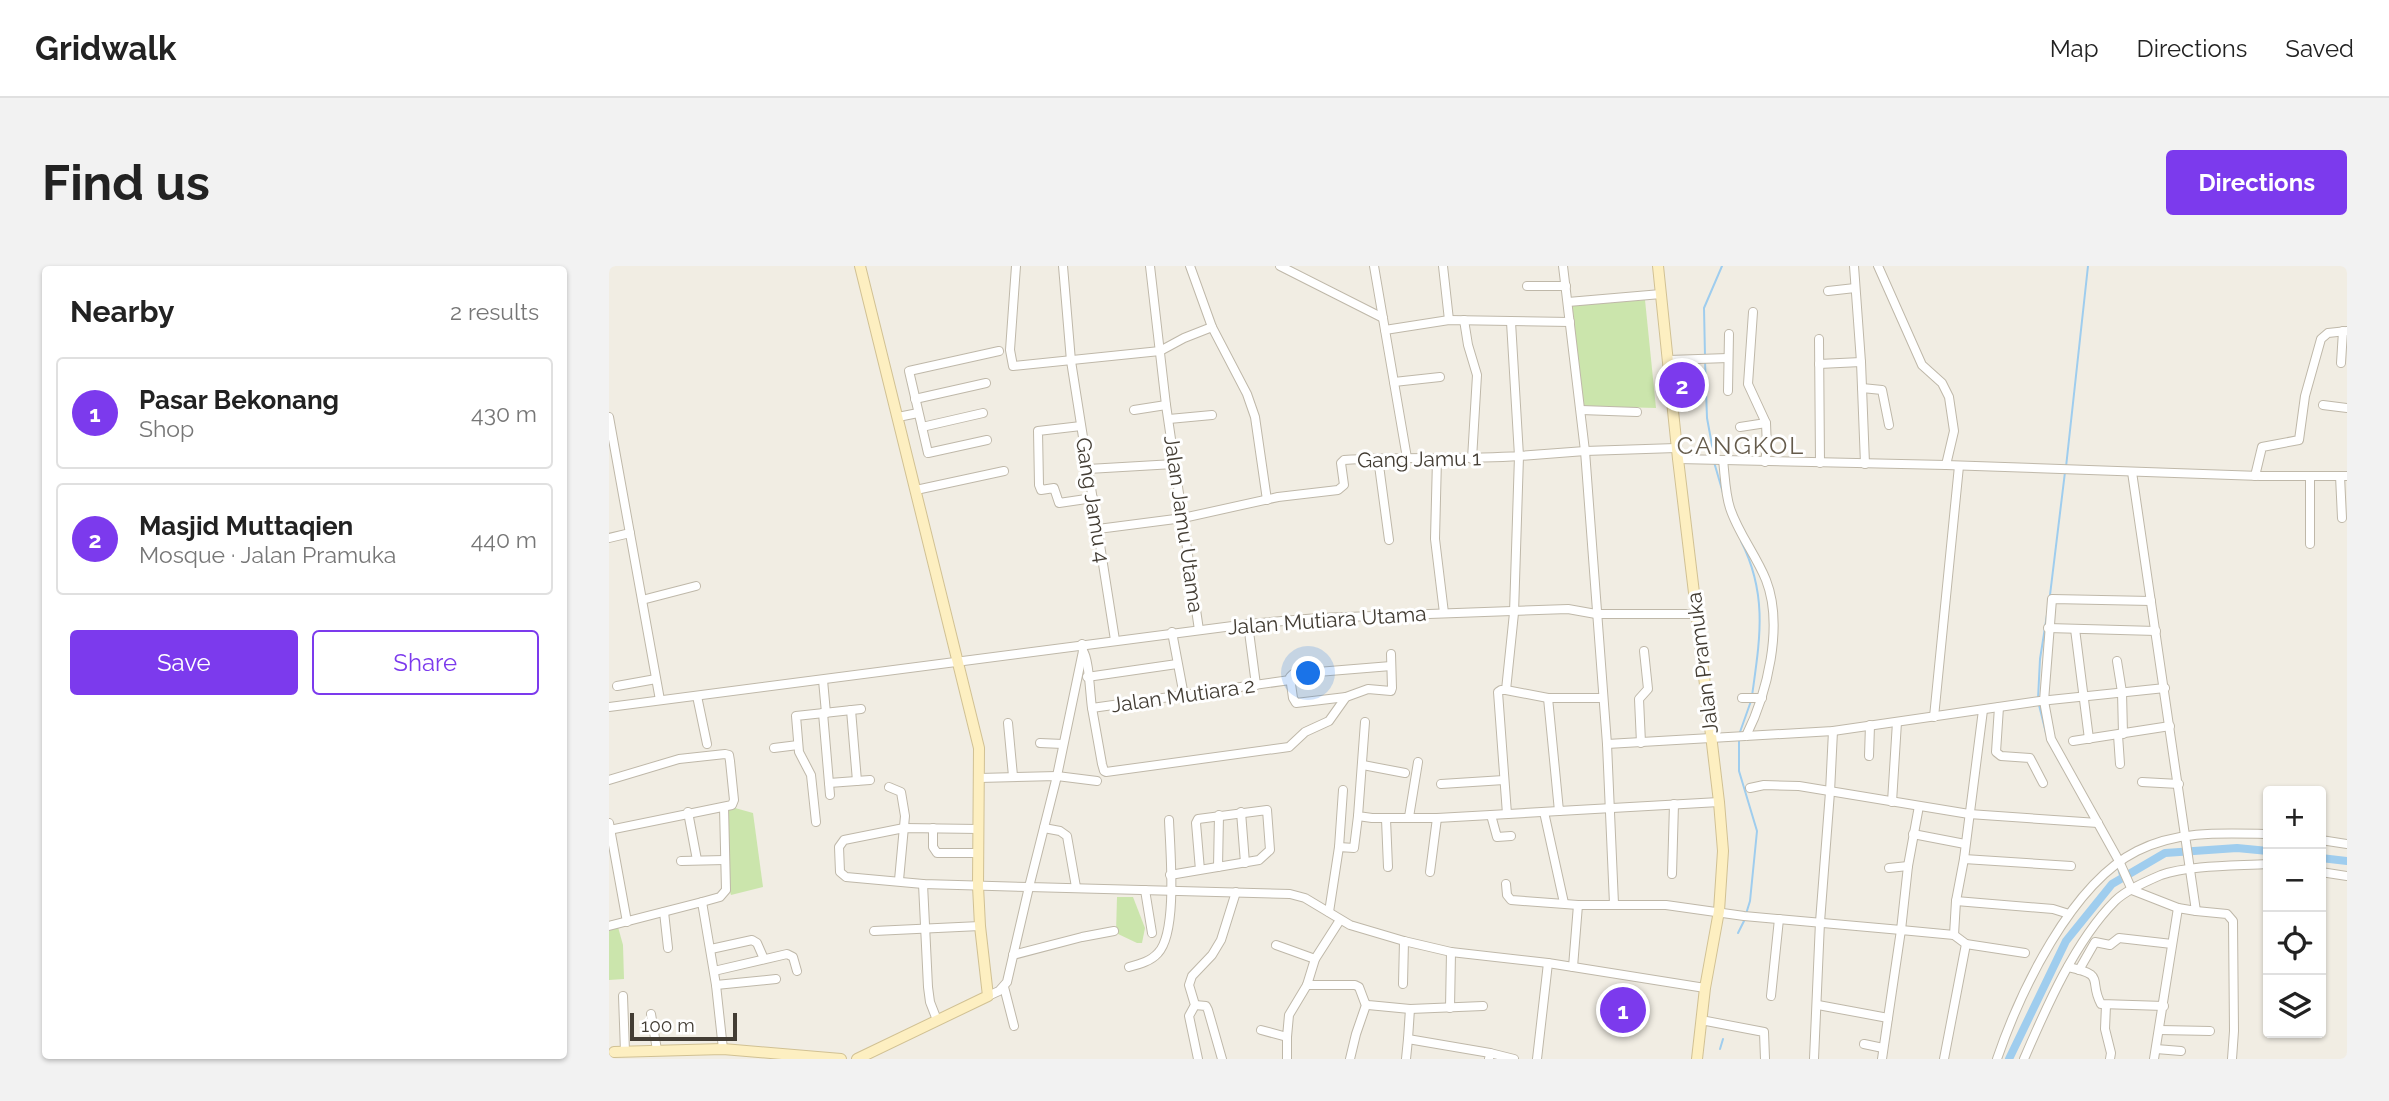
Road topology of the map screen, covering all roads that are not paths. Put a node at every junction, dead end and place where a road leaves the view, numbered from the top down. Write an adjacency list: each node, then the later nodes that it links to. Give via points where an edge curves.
1 (860, 266): 54 (street)
2 (1016, 266): 34 (street, via 1013,366)
3 (1063, 266): 34 (street, Gang Jamu 4)
4 (1150, 266): 31 (street, Jalan Jamu Utama)
5 (1190, 266): 25 (street)
6 (1280, 266): 20 (street)
7 (1374, 266): 20 (street)
8 (1443, 266): 21 (street)
9 (1563, 266): 14 (street)
10 (1658, 266): 17 (street, Jalan Pramuka)
11 (1854, 266): 15 (street)
12 (1878, 266): 74 (street, via 1922,365 1942,383 1949,397 1954,431)
13 (1527, 286): 14 (street)
14 (1566, 286): 18 (street)
15 (1855, 288): 16 (street); 35 (street)
16 (1828, 291)
17 (1661, 294): 18 (street); 33 (street, Jalan Pramuka)
18 (1568, 302): 24 (street)
19 (1753, 312): 56 (street, via 1748,384)
20 (1383, 318): 26 (street)
21 (1449, 320): 22 (street); 26 (street)
22 (1464, 320): 23 (street); 68 (street, via 1477,375)
23 (1511, 322): 24 (street); 64 (street)
24 (1570, 322): 48 (street)
25 (1212, 327): 31 (street); 84 (street, via 1255,417)
26 (1385, 330): 39 (street)
27 (2345, 331): 37 (street); 79 (street, via 2327,333 2321,339 2305,396 2299,440 2262,447)
28 (1729, 334): 32 (street)
29 (1819, 339): 36 (street)
30 (999, 351): 43 (street, via 909,371)
31 (1160, 351): 34 (street); 44 (street, Jalan Jamu Utama)
32 (1728, 358): 33 (street); 42 (street)
33 (1669, 360): 63 (street, Jalan Pramuka)
34 (1071, 361): 58 (street, Gang Jamu 4)
35 (1861, 362): 36 (street); 41 (street)
36 (1819, 363): 71 (street)
37 (2341, 363)
38 (1440, 377): 39 (street)
39 (1394, 382): 66 (street)
40 (986, 383): 43 (street)
41 (1862, 388): 57 (street, via 1882,390); 73 (street)
42 (1728, 391)
43 (915, 399): 50 (street)
44 (1166, 405): 47 (street); 55 (street, Jalan Jamu Utama)
45 (2323, 405): 46 (street)
46 (2347, 408)
47 (1133, 410)
48 (1581, 411): 49 (street); 62 (street)
49 (1637, 412)
50 (918, 413): 54 (street); 60 (street)
51 (982, 413): 60 (street)
52 (1212, 415): 55 (street, Jalan Jamu Utama)
53 (609, 417): 88 (street)
54 (898, 417): 82 (street)
55 (1169, 419): 72 (street, Jalan Jamu Utama)
56 (1766, 423): 59 (street); 70 (street)
57 (1889, 425)
58 (1081, 426): 76 (street, Gang Jamu 4); 83 (street, via 1038,431 1039,485 1041,490 1054,488 1059,503)
59 (1740, 426)
60 (922, 427): 61 (street, via 928,453)
61 (986, 440)
62 (1585, 451): 63 (street, Gang Jamu 1); 64 (street, Gang Jamu 1); 97 (street)
63 (1677, 454): 69 (street, Gang Jamu 1); 98 (street, Jalan Pramuka)
64 (1519, 456): 68 (street, Gang Jamu 1); 96 (street)
65 (1378, 458): 66 (street, Gang Jamu 1); 84 (street, Gang Jamu 1, via 1342,461 1344,485 1338,490); 90 (street)
66 (1407, 458): 67 (street, Gang Jamu 1)
67 (1437, 459): 68 (street, Gang Jamu 1); 95 (street, via 1435,539)
68 (1472, 459)
69 (1716, 460): 70 (street, Gang Jamu 1); 129 (street, via 1730,509 1757,559 1773,604)
70 (1765, 462): 71 (street, Gang Jamu 1)
71 (1820, 463): 73 (street, Gang Jamu 1)
72 (1174, 464): 76 (street); 86 (street, Jalan Jamu Utama)
73 (1865, 464): 74 (street, Gang Jamu 1)
74 (1946, 465): 75 (street, Gang Jamu 1)
75 (1959, 466): 78 (street, Gang Jamu 1); 139 (street)
76 (1089, 469): 83 (street, Gang Jamu 4)
77 (1004, 471): 82 (street)
78 (2132, 472): 79 (street, Gang Jamu 1); 94 (street)
79 (2255, 476): 81 (street, Gang Jamu 1)
80 (2343, 476): 81 (street, Gang Jamu 1); 85 (street)
81 (2310, 477): 91 (street)
82 (916, 490): 109 (street)
83 (1093, 498): 87 (street, Gang Jamu 4)
84 (1268, 500): 86 (street, Gang Jamu 1)
85 (2342, 518)
86 (1183, 519): 87 (street, Gang Jamu 1); 102 (street, Jalan Jamu Utama)
87 (1098, 529): 105 (street, Gang Jamu 4)
88 (630, 533): 89 (street); 93 (street)
89 (609, 538)
90 (1389, 540)
91 (2310, 544)
92 (696, 586): 93 (street)
93 (642, 600): 114 (street)
94 (2151, 601): 100 (street, via 2052,599); 103 (street)
95 (1444, 613): 96 (street, Jalan Mutiara Utama); 99 (street, Jalan Mutiara Utama)
96 (1514, 613): 97 (street, Jalan Mutiara Utama, via 1568,610); 120 (street)
97 (1596, 614): 98 (street, Jalan Mutiara Utama); 127 (street)
98 (1697, 614): 149 (street, Jalan Pramuka)
99 (1248, 624): 102 (street, Jalan Mutiara Utama); 118 (street)
100 (2048, 628): 101 (street); 131 (street)
101 (2075, 629): 103 (street); 124 (street)
102 (1199, 630): 104 (street, Jalan Mutiara Utama)
103 (2156, 631): 119 (street)
104 (1172, 632): 105 (street, Jalan Mutiara Utama); 111 (street)
105 (1115, 640): 106 (street, Jalan Mutiara Utama)
106 (1082, 648): 109 (street, Jalan Mutiara Utama); 113 (street, Jalan Mutiara 2, via 1088,659); 154 (street)
107 (1644, 651): 152 (street, via 1648,689 1639,699)
108 (1391, 654): 112 (street)
109 (958, 662): 115 (street, Jalan Mutiara Utama); 165 (street, via 979,748)
110 (2116, 662): 121 (street)
111 (1178, 664): 113 (street); 123 (street)
112 (1391, 666): 116 (street, Jalan Mutiara 2, via 1293,674); 125 (street, via 1391,691 1368,689)
113 (1087, 677): 133 (street, Jalan Mutiara 2)
114 (656, 679): 117 (street); 130 (street)
115 (823, 680): 122 (street, Jalan Mutiara Utama); 138 (street)
116 (1290, 680): 118 (street, Jalan Mutiara 2); 125 (street, via 1296,703)
117 (617, 685)
118 (1256, 685): 123 (street, Jalan Mutiara 2)
119 (2165, 688): 121 (street); 144 (street)
120 (1506, 690): 126 (street); 168 (street, via 1500,690 1497,699)
121 (2122, 692): 124 (street); 146 (street)
122 (697, 696): 130 (street, Jalan Mutiara Utama); 153 (street)
123 (1184, 696): 133 (street, Jalan Mutiara 2)
124 (2083, 696): 131 (street); 148 (street)
125 (1346, 697): 133 (street, via 1329,721 1305,732 1289,747 1106,772)
126 (1548, 698): 127 (street); 187 (street)
127 (1602, 698): 155 (street)
128 (1742, 698): 129 (street)
129 (1762, 698): 147 (street)
130 (660, 700): 132 (street, Jalan Mutiara Utama)
131 (2040, 702): 134 (street); 201 (street, via 2051,739)
132 (609, 707)
133 (1092, 708)
134 (1999, 708): 137 (street); 173 (street, via 1996,752 2030,758)
135 (861, 709): 136 (street)
136 (851, 710): 138 (street); 169 (street)
137 (1983, 710): 139 (street); 192 (street)
138 (825, 713): 156 (street, via 796,716); 172 (street)
139 (1934, 717): 141 (street)
140 (1365, 722): 161 (street)
141 (1897, 722): 143 (street); 182 (street)
142 (1008, 723): 163 (street)
143 (1870, 725): 145 (street); 158 (street)
144 (2171, 726): 146 (street); 175 (street)
145 (1832, 731): 147 (street); 179 (street)
146 (2120, 734): 148 (street); 160 (street)
147 (1742, 737): 149 (street)
148 (2089, 738): 150 (street)
149 (1711, 739): 152 (street); 181 (street, Jalan Pramuka)
150 (2073, 741)
151 (1040, 743): 154 (street)
152 (1641, 743): 155 (street)
153 (707, 744)
154 (1063, 744): 164 (street)
155 (1607, 744): 186 (street)
156 (798, 745): 157 (street); 200 (street, via 811,775)
157 (775, 748)
158 (1869, 756)
159 (1418, 762): 196 (street)
160 (2120, 764)
161 (1363, 765): 162 (street); 195 (street)
162 (1405, 773)
163 (1013, 776): 164 (street); 165 (street)
164 (1057, 776): 170 (street); 205 (street)
165 (979, 778): 206 (street)
166 (609, 780): 185 (street, via 661,763 725,754 729,755 734,800)
167 (870, 780): 169 (street)
168 (1504, 780): 174 (street); 191 (street)
169 (857, 781): 172 (street)
170 (1097, 781)
171 (2142, 782): 175 (street)
172 (829, 783): 180 (street)
173 (2043, 783)
174 (1441, 784)
175 (2179, 784): 210 (street)
176 (889, 786): 203 (street, via 901,792)
177 (1750, 788): 179 (street, via 1791,785)
178 (1343, 790): 214 (street)
179 (1830, 792): 182 (street); 259 (street)
180 (830, 795)
181 (1719, 802): 183 (street); 251 (street, Jalan Pramuka, via 1723,851)
182 (1892, 802): 184 (street)
183 (1674, 804): 186 (street); 232 (street)
184 (1919, 806): 192 (street); 207 (street)
185 (724, 807): 190 (street); 218 (street)
186 (1609, 807): 187 (street); 248 (street)
187 (1559, 811): 189 (street)
188 (1241, 812): 193 (street); 221 (street); 221 (street, via 1265,809 1268,813 1270,850 1259,860)
189 (1544, 812): 191 (street); 247 (street)
190 (688, 813): 202 (street); 217 (street)
191 (1507, 814): 194 (street)
192 (1969, 814): 201 (street); 212 (street)
193 (1219, 815): 225 (street); 229 (street, via 1196,823)
194 (1491, 815): 197 (street); 209 (street, via 1497,837)
195 (1358, 816): 198 (street); 214 (street, via 1354,848)
196 (1409, 817): 197 (street); 198 (street)
197 (1437, 818): 230 (street)
198 (1386, 819): 226 (street)
199 (1169, 820): 233 (street)
200 (816, 822)
201 (2098, 823): 220 (street)
202 (609, 828): 258 (street)
203 (904, 828): 204 (street); 235 (street); 235 (street, via 844,840 839,847 842,876)
204 (933, 828): 206 (street); 215 (street, via 937,853)
205 (1044, 828): 239 (street); 240 (street, via 1067,836)
206 (979, 829): 215 (street)
207 (1913, 834): 212 (street); 223 (street)
208 (2263, 834): 210 (street)
209 (1511, 836)
210 (2187, 837): 220 (street, via 2139,850); 227 (street)
211 (2326, 841): 213 (street)
212 (1965, 844): 216 (street)
213 (2347, 844)
214 (1339, 847): 254 (street)
215 (978, 853): 238 (street)
216 (1964, 859): 224 (street); 245 (street)
217 (697, 860): 218 (street); 219 (street)
218 (725, 860): 246 (street, via 724,894)
219 (681, 861)
220 (2120, 862): 241 (street); 255 (street)
221 (1245, 863): 225 (street)
222 (2263, 864): 227 (street)
223 (1908, 866): 228 (street); 264 (street)
224 (2071, 866)
225 (1218, 867): 229 (street)
226 (1388, 867)
227 (2192, 867): 241 (street); 252 (street)
228 (1889, 868)
229 (1200, 870): 233 (street)
230 (1430, 872)
231 (2326, 873): 234 (street)
232 (1672, 874)
233 (1170, 875): 243 (street)
234 (2347, 876)
235 (899, 880): 236 (street)
236 (923, 884): 238 (street); 262 (street)
237 (1506, 884): 247 (street, via 1511,900)
238 (978, 886): 239 (street); 261 (street)
239 (1029, 887): 240 (street); 276 (street)
240 (1076, 887): 242 (street)
241 (2132, 889): 250 (street); 282 (street, via 2098,921)
242 (1146, 890): 243 (street); 266 (street)
243 (1171, 890): 244 (street); 280 (street, via 1165,943 1158,954)
244 (1236, 892): 254 (street, via 1290,894); 295 (street, via 1221,940 1192,976 1189,985)
245 (1956, 901): 255 (street); 267 (street)
246 (702, 902): 253 (street); 273 (street)
247 (1564, 903): 249 (street)
248 (1614, 904): 249 (street); 251 (street)
249 (1578, 905): 281 (street)
250 (2178, 908): 252 (street); 270 (street)
251 (1719, 911): 256 (street); 291 (street, Jalan Pramuka)
252 (2196, 911): 340 (street, via 2228,914 2233,920)
253 (664, 912): 258 (street); 272 (street)
254 (1329, 912): 257 (street)
255 (2069, 914): 336 (street, via 2024,991)
256 (1779, 919): 259 (street); 294 (street)
257 (1341, 920): 268 (street); 278 (street)
258 (627, 922): 260 (street)
259 (1819, 922): 264 (street); 297 (street)
260 (609, 926)
261 (980, 926): 262 (street); 293 (street)
262 (925, 929): 263 (street); 305 (street, via 930,1002)
263 (874, 930)
264 (1901, 930): 267 (street); 304 (street)
265 (1114, 931): 276 (street)
266 (1152, 933)
267 (1954, 935): 269 (street)
268 (1404, 941): 274 (street); 287 (street)
269 (1966, 944): 275 (street); 335 (street)
270 (2172, 944): 283 (street, via 2119,939 2110,945 2095,942); 300 (street)
271 (1276, 945): 278 (street)
272 (668, 948)
273 (711, 949): 277 (street, via 752,940); 284 (street)
274 (1451, 951): 279 (street); 301 (street)
275 (2025, 953)
276 (1013, 955): 290 (street)
277 (764, 959): 284 (street); 285 (street, via 790,955)
278 (1315, 959): 289 (street)
279 (1548, 963): 281 (street); 330 (street)
280 (1129, 967)
281 (1573, 967): 291 (street)
282 (2068, 967): 283 (street); 337 (street)
283 (2079, 970): 298 (street, via 2093,976 2099,1002)
284 (714, 971): 288 (street)
285 (797, 971)
286 (776, 979): 288 (street)
287 (1403, 984)
288 (716, 985): 319 (street)
289 (1307, 985): 296 (street, via 1355,985); 311 (street, via 1289,1015)
290 (1004, 987): 293 (street); 307 (street)
291 (1705, 988): 306 (street, Jalan Pramuka)
292 (623, 996): 317 (street)
293 (988, 996): 305 (street)
294 (1771, 996)
295 (1195, 1005): 324 (street, via 1189,1016); 325 (street, via 1208,1010)
296 (1366, 1005): 302 (street); 327 (street)
297 (1818, 1005): 304 (street); 333 (street)
298 (2106, 1005): 300 (street); 338 (street)
299 (1483, 1006): 301 (street)
300 (2164, 1006): 309 (street)
301 (1450, 1008): 302 (street)
302 (1410, 1009): 312 (street)
303 (650, 1014): 318 (street)
304 (1888, 1018): 314 (street)
305 (937, 1020): 323 (street)
306 (1701, 1020): 331 (street, Jalan Pramuka); 332 (street, via 1764,1032)
307 (1014, 1026)
308 (1261, 1030): 311 (street)
309 (2160, 1030): 310 (street); 315 (street)
310 (2210, 1031)
311 (1287, 1037): 326 (street)
312 (1408, 1039): 321 (street); 328 (street)
313 (1864, 1044): 314 (street)
314 (1883, 1048): 334 (street)
315 (2156, 1049): 316 (street); 339 (street)
316 (2181, 1051)
317 (619, 1053): 318 (street)
318 (654, 1053): 319 (street)
319 (716, 1053): 320 (street)
320 (766, 1055): 322 (street)
321 (1489, 1056): 329 (street)
322 (841, 1059)
323 (857, 1059)
324 (1198, 1059)
325 (1222, 1059)
326 (1287, 1059)
327 (1350, 1059)
328 (1406, 1059)
329 (1514, 1059)
330 (1537, 1059)
331 (1697, 1059)
332 (1765, 1059)
333 (1814, 1059)
334 (1882, 1059)
335 (1944, 1059)
336 (1997, 1059)
337 (2024, 1059)
338 (2110, 1059)
339 (2154, 1059)
340 (2232, 1059)

